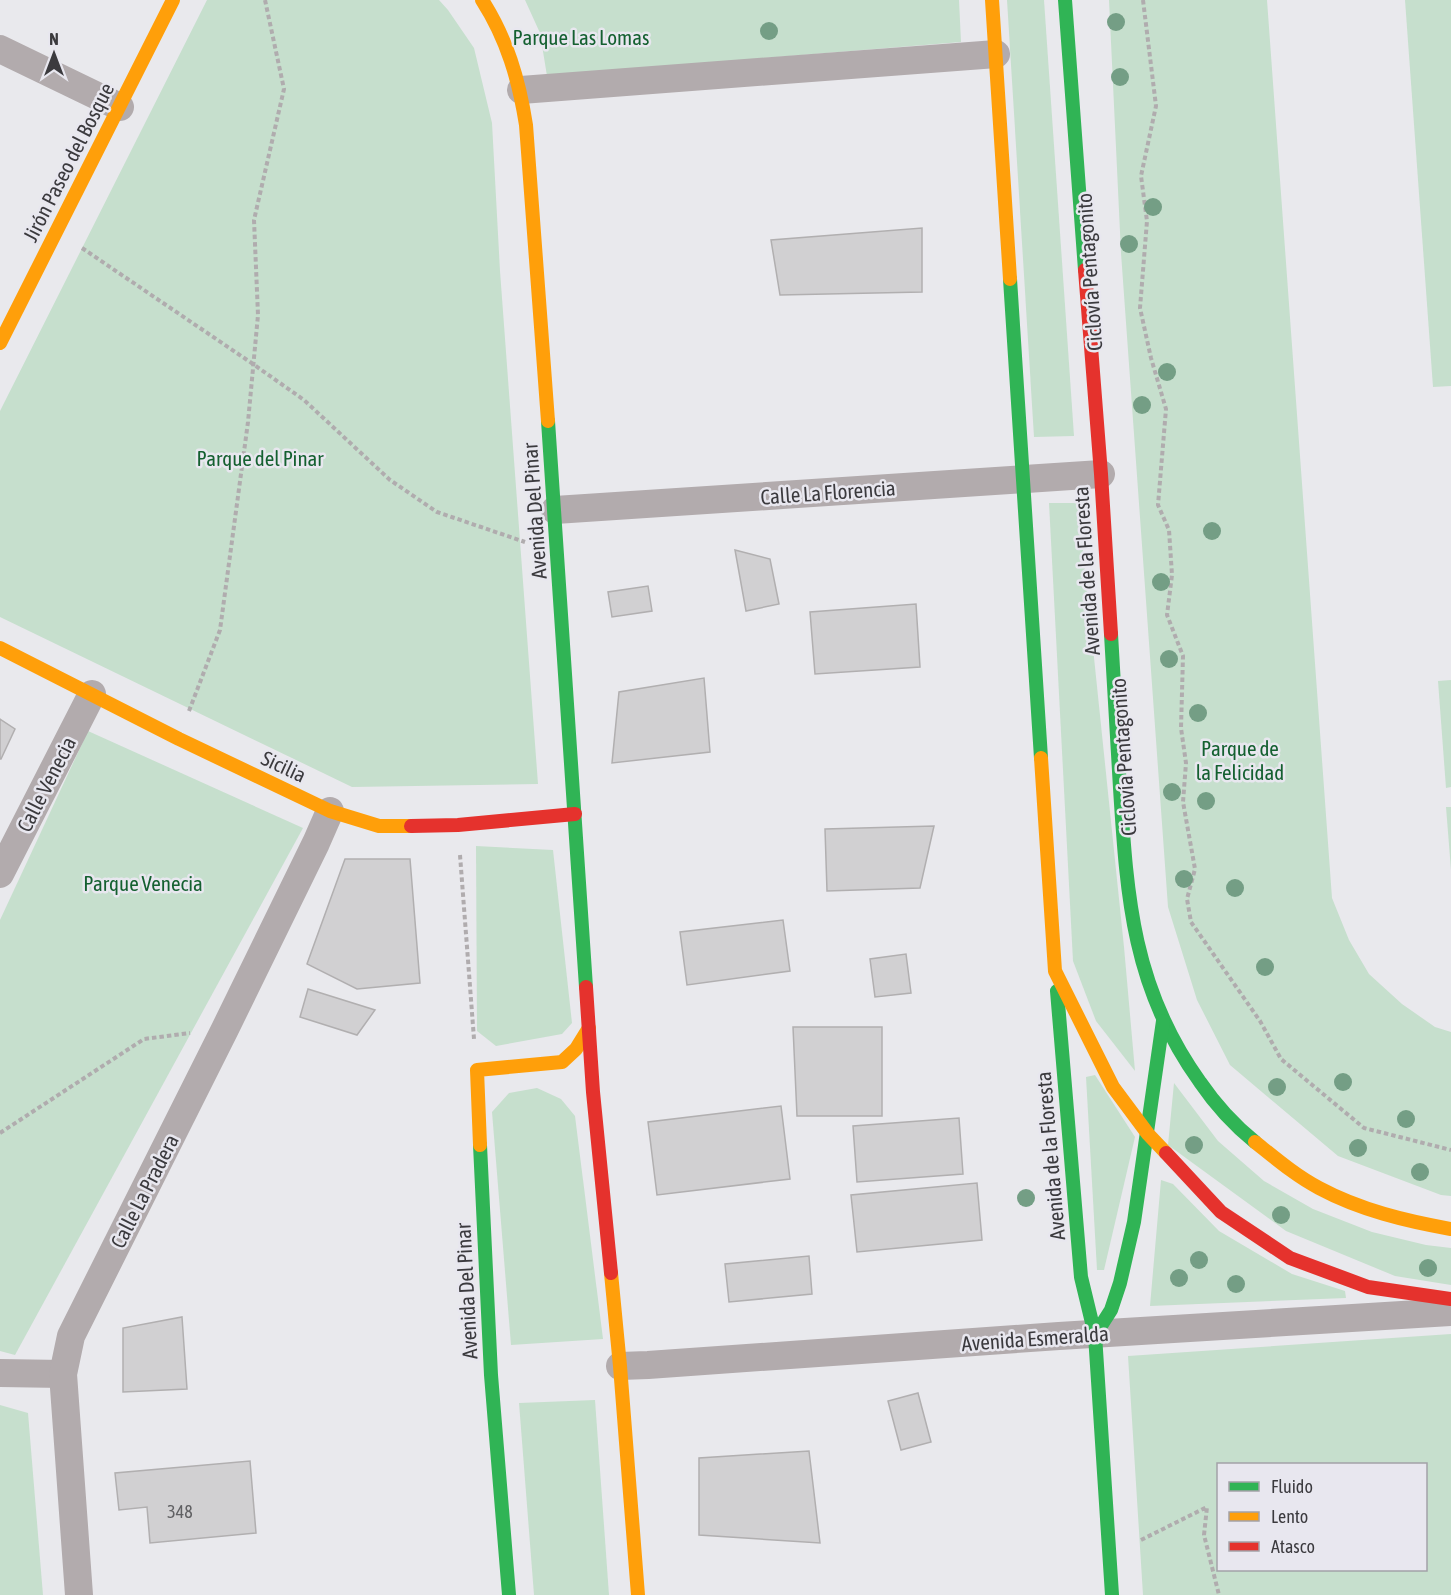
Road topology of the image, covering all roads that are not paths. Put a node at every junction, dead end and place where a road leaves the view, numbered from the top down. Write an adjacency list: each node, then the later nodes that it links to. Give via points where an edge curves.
1 (173, 0): 8 (street, Jirón Paseo del Bosque)
2 (482, 0): 7 (street, Avenida Del Pinar, via 511,56)
3 (992, 0): 6 (street, Avenida de la Floresta)
4 (1065, 0): 10 (street, Avenida de la Floresta)
5 (0, 49): 8 (street)
6 (996, 54): 7 (street); 11 (street, Avenida de la Floresta)
7 (521, 90): 12 (street, Avenida Del Pinar)
8 (120, 107): 9 (street, Jirón Paseo del Bosque)
9 (0, 343)
10 (1101, 474): 11 (street, Calle La Florencia); 19 (street, Avenida de la Floresta, via 1129,904 1137,946)
11 (1024, 479): 12 (street, Calle La Florencia); 18 (street, Avenida de la Floresta)
12 (555, 510): 16 (street, Avenida Del Pinar)
13 (0, 648): 14 (street, Sicilia)
14 (92, 694): 15 (street, Sicilia); 17 (street, Calle Venecia)
15 (330, 811): 16 (street, Sicilia, via 379,826 458,825); 30 (street, Calle La Pradera, via 71,1336)
16 (574, 814): 20 (street, Avenida Del Pinar)
17 (0, 874)
18 (1055, 971): 23 (street, Avenida de la Floresta, via 1113,1087); 27 (street, Avenida de la Floresta, via 1081,1277)
19 (1163, 1021): 23 (street, Avenida de la Floresta); 24 (street, via 1206,1089 1241,1130 1274,1157 1320,1188 1357,1204 1395,1218)
20 (589, 1028): 21 (street); 22 (street, Avenida Del Pinar)
21 (562, 1062): 22 (street, via 582,1077); 32 (street, Avenida Del Pinar, via 477,1070 491,1375)
22 (593, 1092): 28 (street, Avenida Del Pinar)
23 (1148, 1134): 25 (street, via 1221,1212 1290,1258 1368,1287); 27 (street, Avenida de la Floresta, via 1120,1283 1111,1310)
24 (1451, 1229)
25 (1451, 1299)
26 (1451, 1312): 27 (street, Avenida Esmeralda)
27 (1095, 1335): 28 (street, Avenida Esmeralda); 34 (street, Avenida de la Floresta)
28 (620, 1366): 33 (street, Avenida Del Pinar)
29 (0, 1373): 30 (street)
30 (63, 1374): 31 (street, Calle La Pradera)
31 (79, 1595)
32 (509, 1595)
33 (638, 1595)
34 (1113, 1595)

